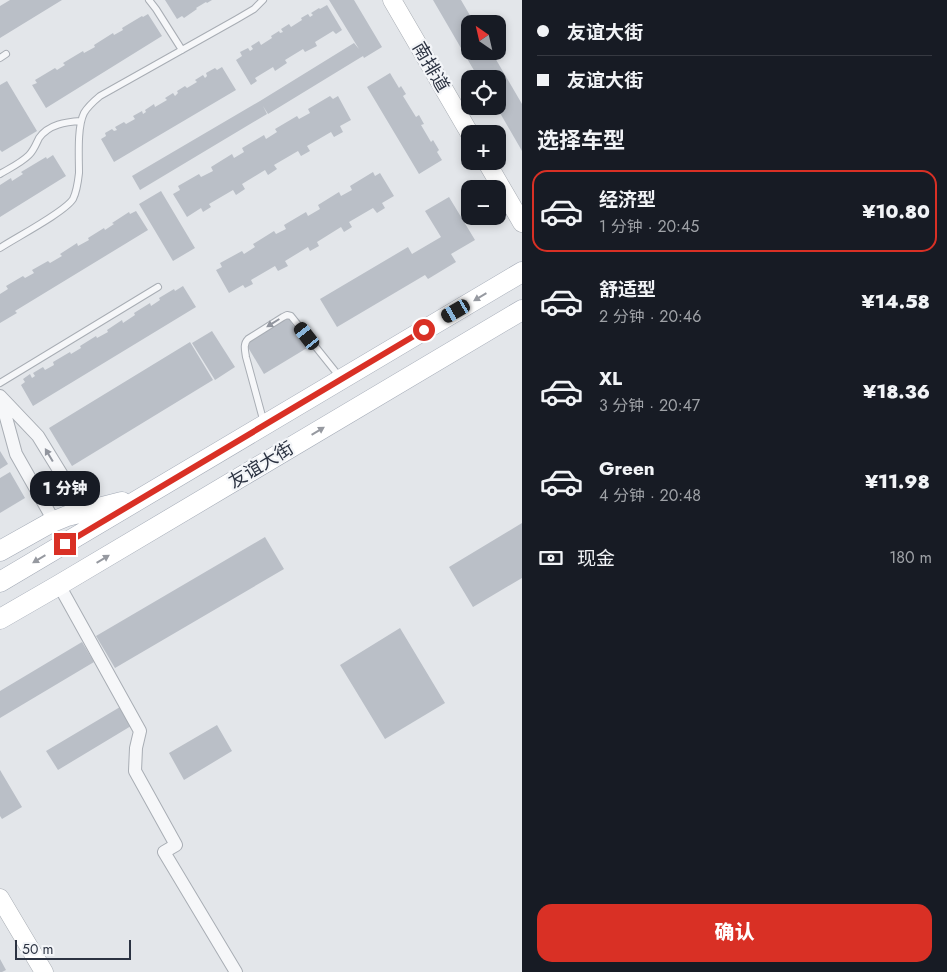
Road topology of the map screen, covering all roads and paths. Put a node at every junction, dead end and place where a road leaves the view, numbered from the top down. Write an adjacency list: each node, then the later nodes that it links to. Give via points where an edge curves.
1 (149, 0): 4 (lane)
2 (263, 0): 4 (lane)
3 (392, 0): 8 (street, 南排道)
4 (182, 50): 7 (lane, via 100,96 85,111)
5 (6, 54): 6 (lane)
6 (0, 58)
7 (81, 121): 10 (lane, via 51,128 30,154); 12 (lane, via 78,183 73,199 54,215)
8 (465, 125)
9 (491, 170): 11 (street)
10 (0, 174)
11 (522, 223)
12 (0, 248)
13 (522, 272): 16 (main road, 友谊大街, one-way to 16)
14 (158, 287): 17 (lane)
15 (522, 310): 25 (main road, 友谊大街, one-way to 15)
16 (342, 379): 19 (main road, 友谊大街); 19 (lane, one-way to 19, via 291,316 283,317 245,342 246,357)
17 (0, 383)
18 (0, 396): 21 (street, one-way to 18, via 33,429); 22 (street, via 16,454)
19 (265, 425): 20 (main road, 友谊大街)
20 (146, 496): 21 (main road); 24 (main road, 友谊大街, one-way to 24)
21 (84, 512): 22 (main road)
22 (54, 521): 23 (main road)
23 (0, 551)
24 (0, 582)
25 (59, 585): 26 (main road, 友谊大街); 29 (street, via 140,731 135,771 176,845 164,852)
26 (0, 619)
27 (0, 898): 28 (street)
28 (44, 972)
29 (236, 972)

